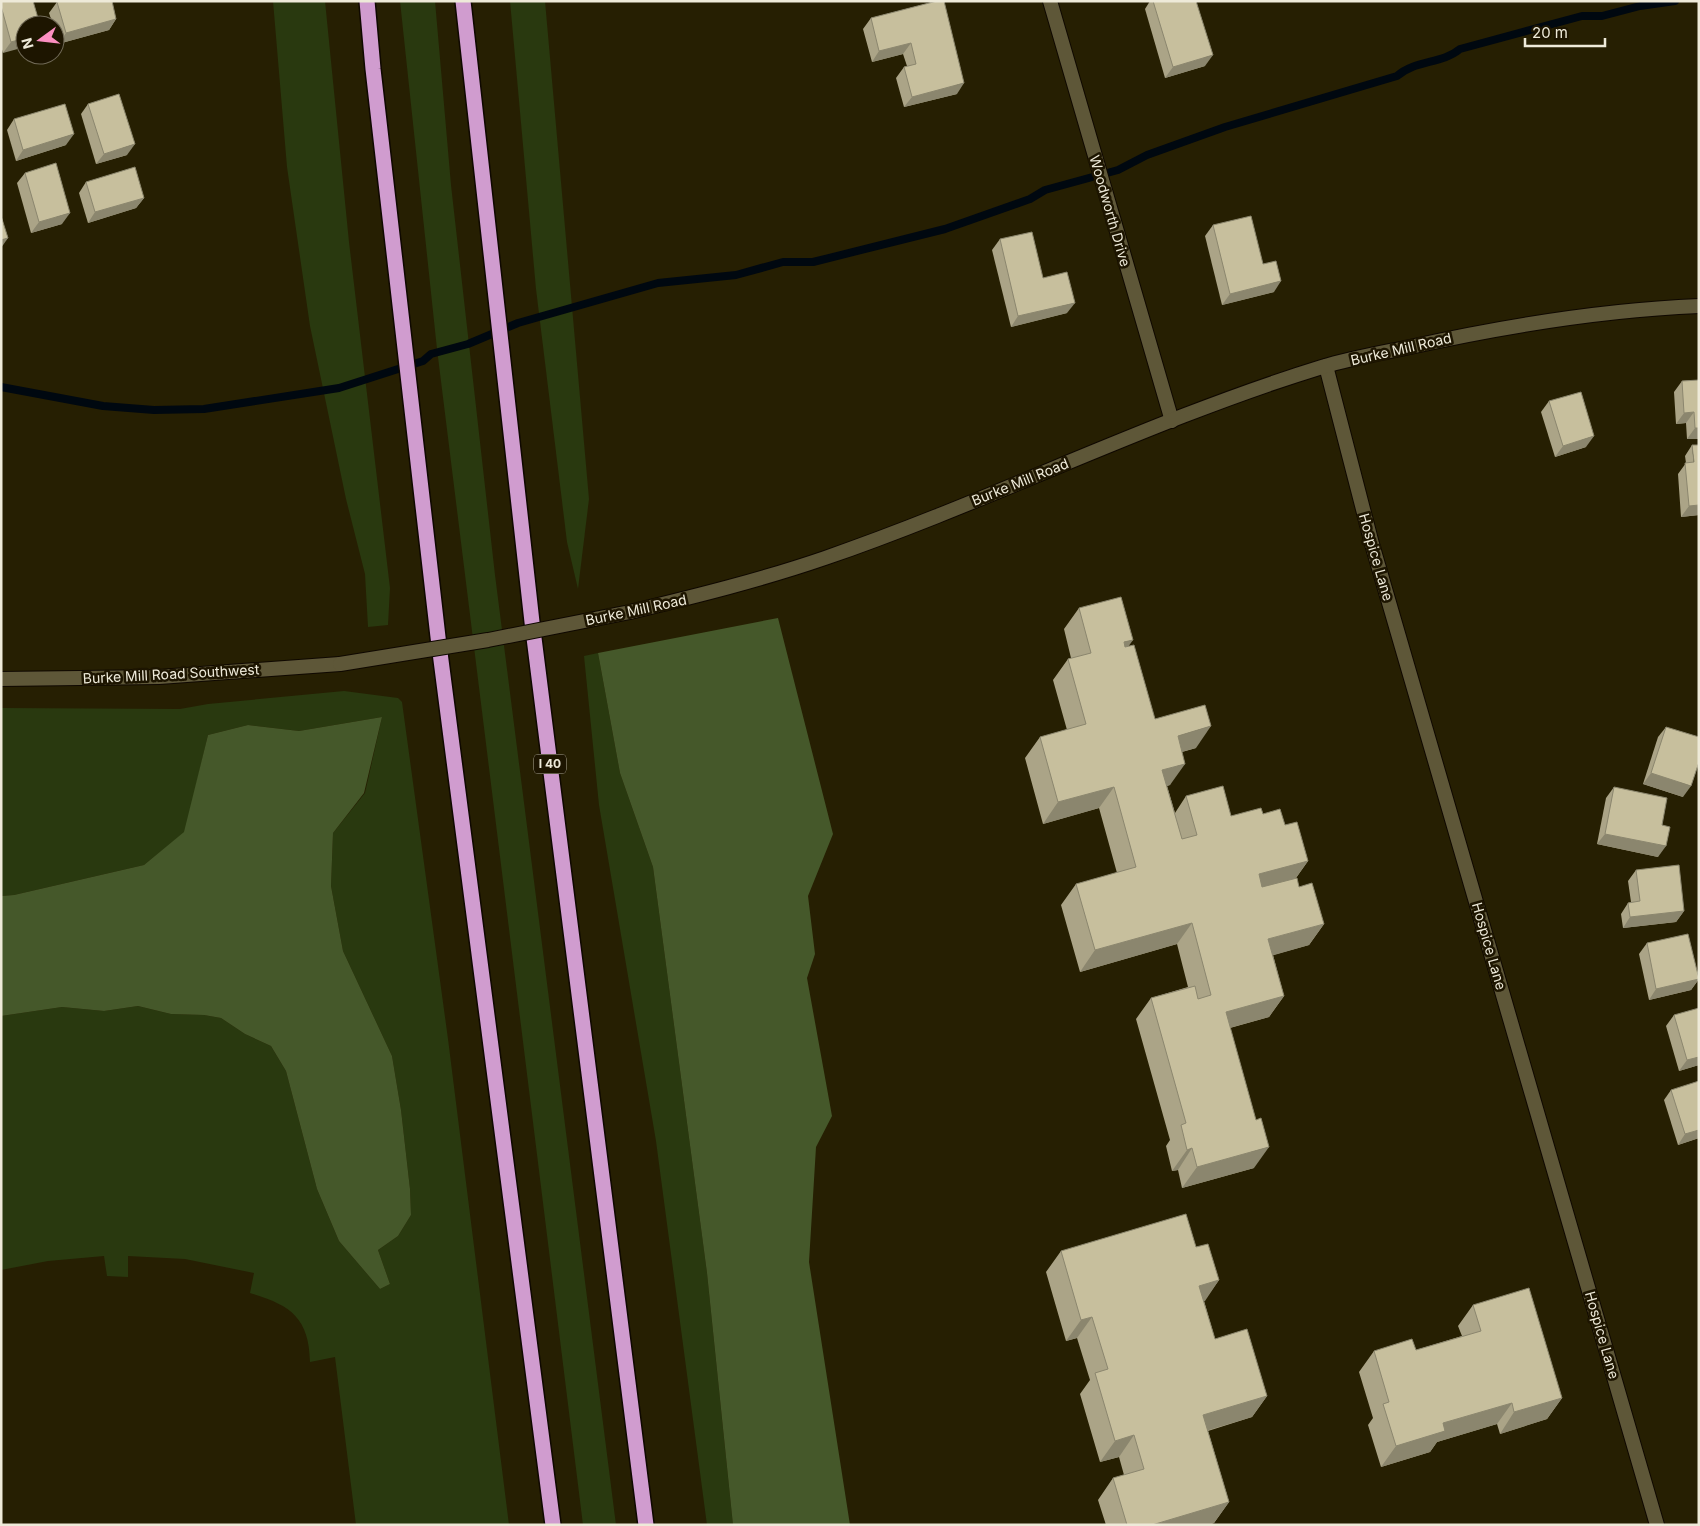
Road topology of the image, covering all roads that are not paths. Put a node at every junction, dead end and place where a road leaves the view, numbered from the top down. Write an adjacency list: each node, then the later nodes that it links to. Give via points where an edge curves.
1 (367, 1): 9 (highway, via 438,637)
2 (463, 1): 12 (highway, I 40, via 532,622)
3 (1050, 1): 6 (street, Woodworth Drive)
4 (1699, 306): 5 (street, Burke Mill Road, via 1579,316 1466,334)
5 (1326, 366): 6 (street, Burke Mill Road); 13 (street, Hospice Lane, via 1372,544)
6 (1172, 421): 7 (street, Burke Mill Road, bridge, via 826,558 732,588 488,640)
7 (340, 664): 8 (street, Burke Mill Road Southwest, via 159,677)
8 (1, 679)
9 (546, 1468): 10 (highway); 11 (highway)
10 (548, 1525)
11 (553, 1525)
12 (646, 1525)
13 (1657, 1525)

